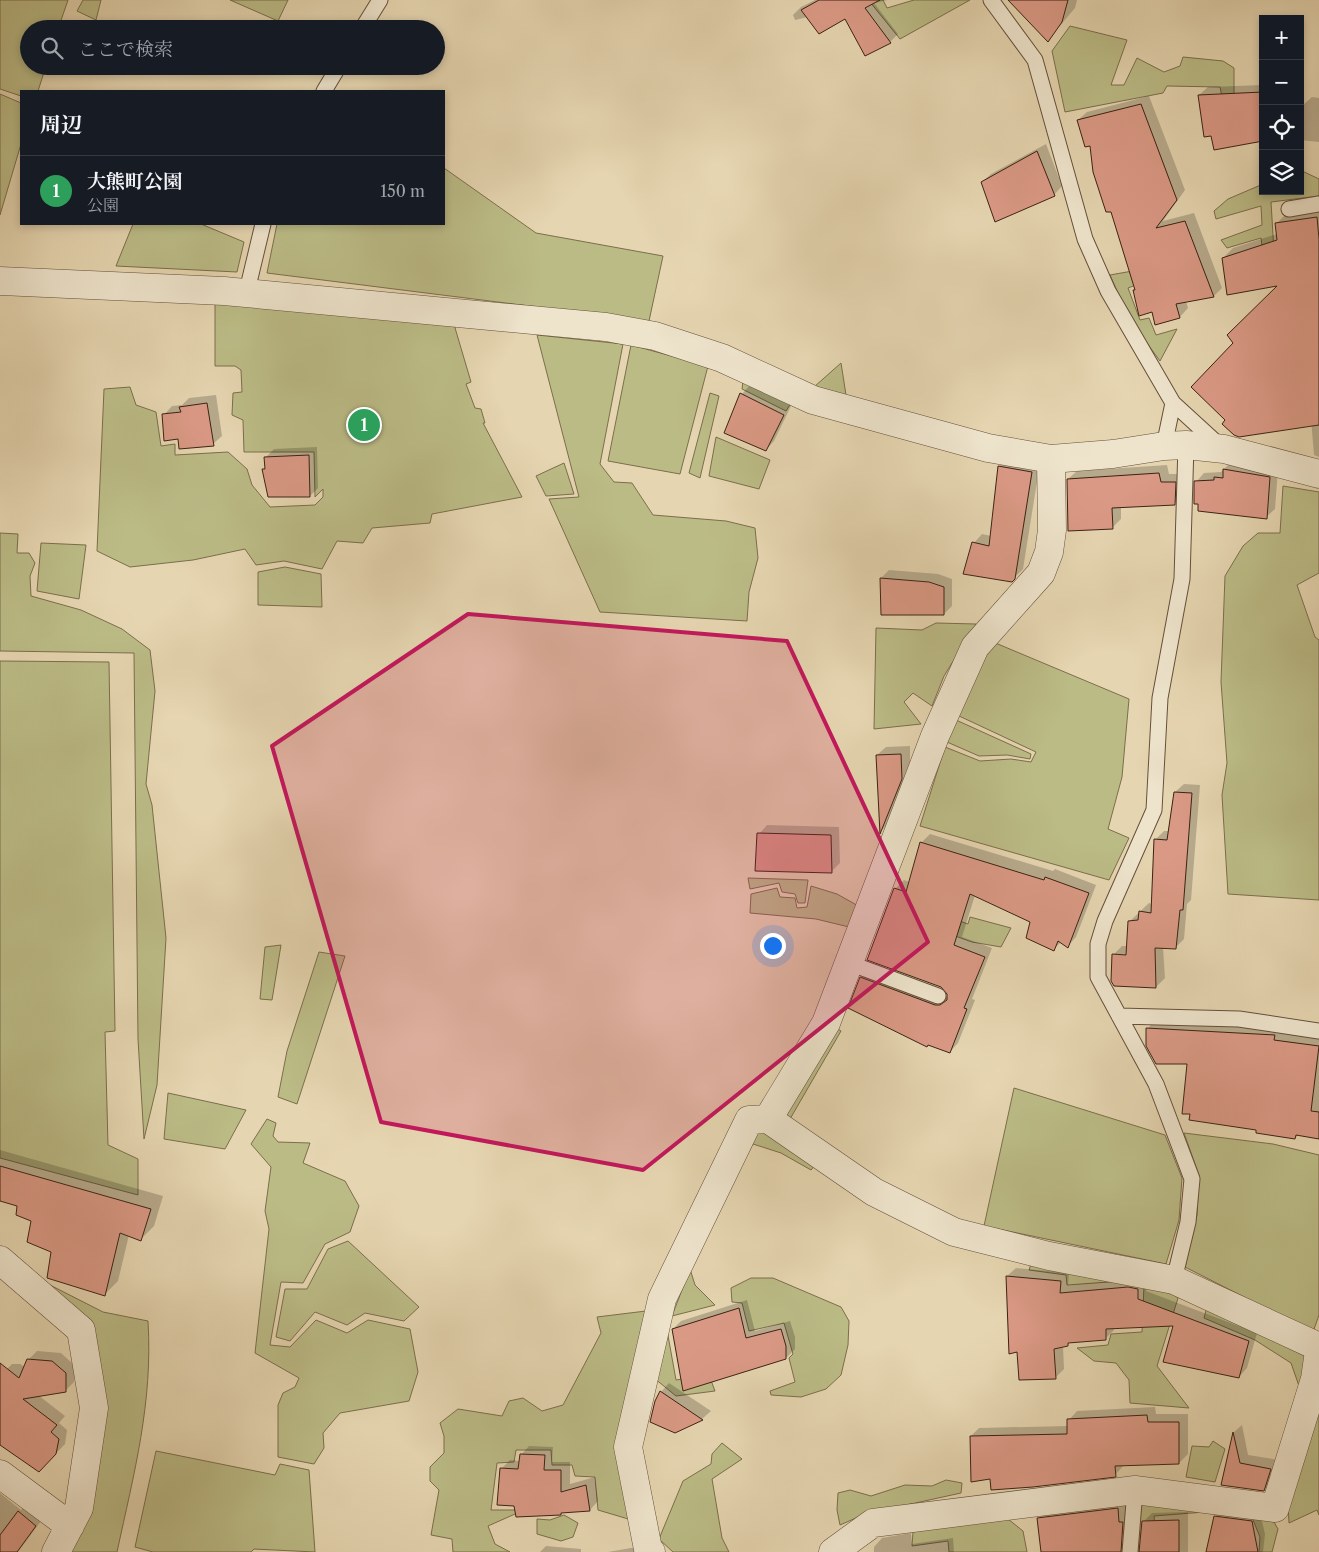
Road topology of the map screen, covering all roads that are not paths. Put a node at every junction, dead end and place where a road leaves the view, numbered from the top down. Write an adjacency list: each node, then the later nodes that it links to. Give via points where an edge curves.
1 (380, 0): 3 (lane)
2 (991, 0): 11 (lane, via 1034,60 1085,239 1108,291)
3 (368, 20)
4 (334, 75): 5 (lane)
5 (325, 90)
6 (1319, 204): 7 (lane)
7 (1289, 209)
8 (263, 225): 10 (lane)
9 (0, 281): 10 (street)
10 (246, 295): 14 (street, via 606,327 655,336 722,358 813,400 988,448)
11 (1173, 404): 12 (lane); 13 (lane)
12 (1175, 445): 13 (street); 14 (street); 18 (lane, via 1182,579 1160,698 1154,810 1098,944 1098,977)
13 (1224, 449): 15 (street)
14 (1051, 459): 16 (street, via 1052,530 1049,552 1041,573 975,647 935,736)
15 (1319, 474)
16 (849, 963): 17 (lane); 20 (street, via 826,1023)
17 (938, 996)
18 (1119, 1016): 19 (lane, via 1239,1019); 22 (lane, via 1156,1084 1192,1178 1188,1222)
19 (1319, 1031)
20 (768, 1119): 22 (street, via 874,1192 954,1232 1049,1256); 30 (street, via 749,1120 662,1299 628,1447)
21 (0, 1260): 27 (street, via 81,1330 94,1408 79,1508)
22 (1174, 1280): 23 (street)
23 (1319, 1349): 24 (street)
24 (1317, 1380): 26 (street, via 1275,1508)
25 (0, 1474): 27 (street)
26 (1135, 1490): 28 (street, via 873,1523); 31 (lane)
27 (70, 1526): 29 (street)
28 (848, 1547)
29 (56, 1552)
30 (651, 1552)
31 (1130, 1552)

